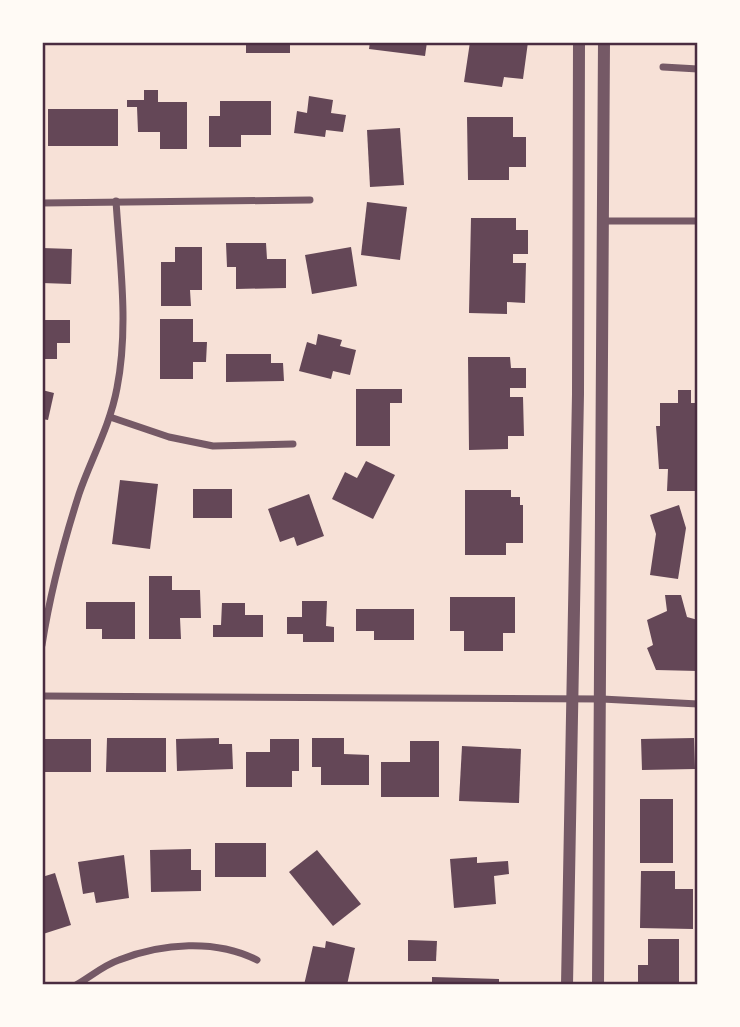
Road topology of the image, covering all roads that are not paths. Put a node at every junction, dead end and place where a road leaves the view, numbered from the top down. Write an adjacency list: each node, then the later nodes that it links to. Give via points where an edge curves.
1 (579, 42): 14 (street)
2 (604, 42): 8 (street)
3 (663, 68): 4 (street)
4 (698, 69)
5 (310, 200): 6 (street)
6 (116, 201): 7 (street); 10 (street, via 123,330)
7 (42, 202)
8 (603, 221): 9 (street); 15 (street)
9 (698, 221)
10 (110, 417): 11 (street, via 169,438 213,446); 12 (street, via 80,493 50,593)
11 (293, 444)
12 (42, 645)
13 (42, 696): 14 (street)
14 (573, 699): 15 (street); 19 (street)
15 (602, 699): 16 (street); 20 (street)
16 (698, 704)
17 (257, 960): 18 (street, via 236,949 200,945 157,949 118,960)
18 (76, 985)
19 (567, 985)
20 (598, 985)

